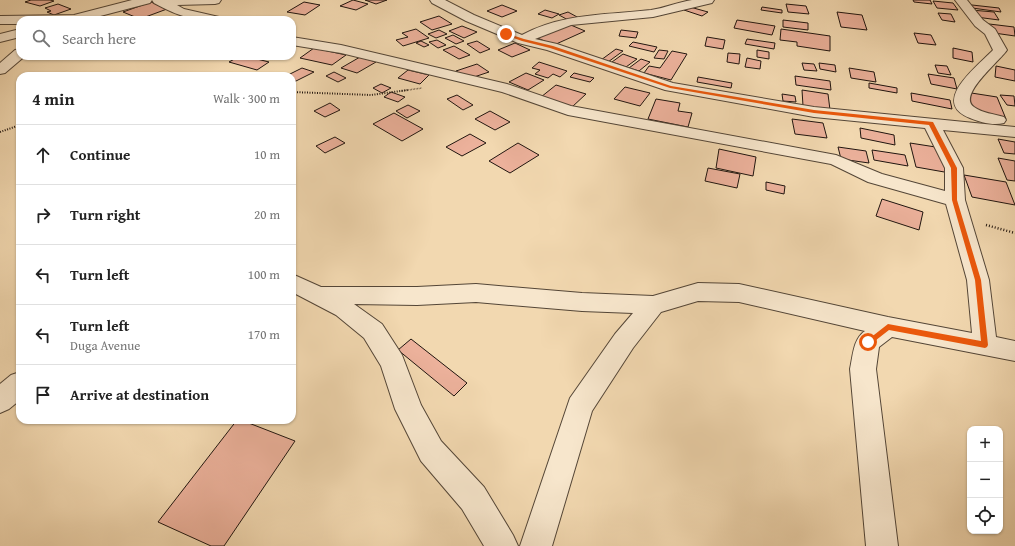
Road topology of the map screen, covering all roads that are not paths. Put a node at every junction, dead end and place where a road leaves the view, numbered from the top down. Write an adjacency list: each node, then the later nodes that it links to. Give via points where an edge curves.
1 (146, 0): 7 (street)
2 (214, 0): 6 (street)
3 (436, 0): 13 (street, via 470,18)
4 (708, 0): 13 (street, via 646,14 568,22)
5 (961, 0): 18 (street, via 979,23 990,32 1000,50 970,80 962,96 963,106 970,112)
6 (160, 1): 8 (street, via 180,12)
7 (85, 16)
8 (198, 16)
9 (0, 20): 10 (street)
10 (16, 20)
11 (16, 34): 12 (street)
12 (0, 38)
13 (523, 40): 17 (street, via 552,47 670,87 814,112)
14 (296, 42): 20 (street, via 341,49 458,76 507,89 568,110 836,160 875,178)
15 (16, 56): 16 (street)
16 (0, 70)
17 (931, 123): 19 (street); 20 (street, via 954,168)
18 (1015, 124)
19 (1015, 132)
20 (955, 200): 25 (street, via 978,280)
21 (296, 284): 22 (street)
22 (317, 295): 23 (street, via 417,296 476,293); 29 (street, via 344,309 373,331 394,362 409,409 431,451 473,498)
23 (653, 305): 24 (street, via 698,292 738,293); 30 (street, via 624,341 580,407)
24 (888, 327): 25 (street); 31 (street, via 868,342 862,369)
25 (985, 345): 26 (street)
26 (1015, 351)
27 (16, 387): 28 (street)
28 (0, 401)
29 (502, 546)
30 (536, 546)
31 (882, 546)

